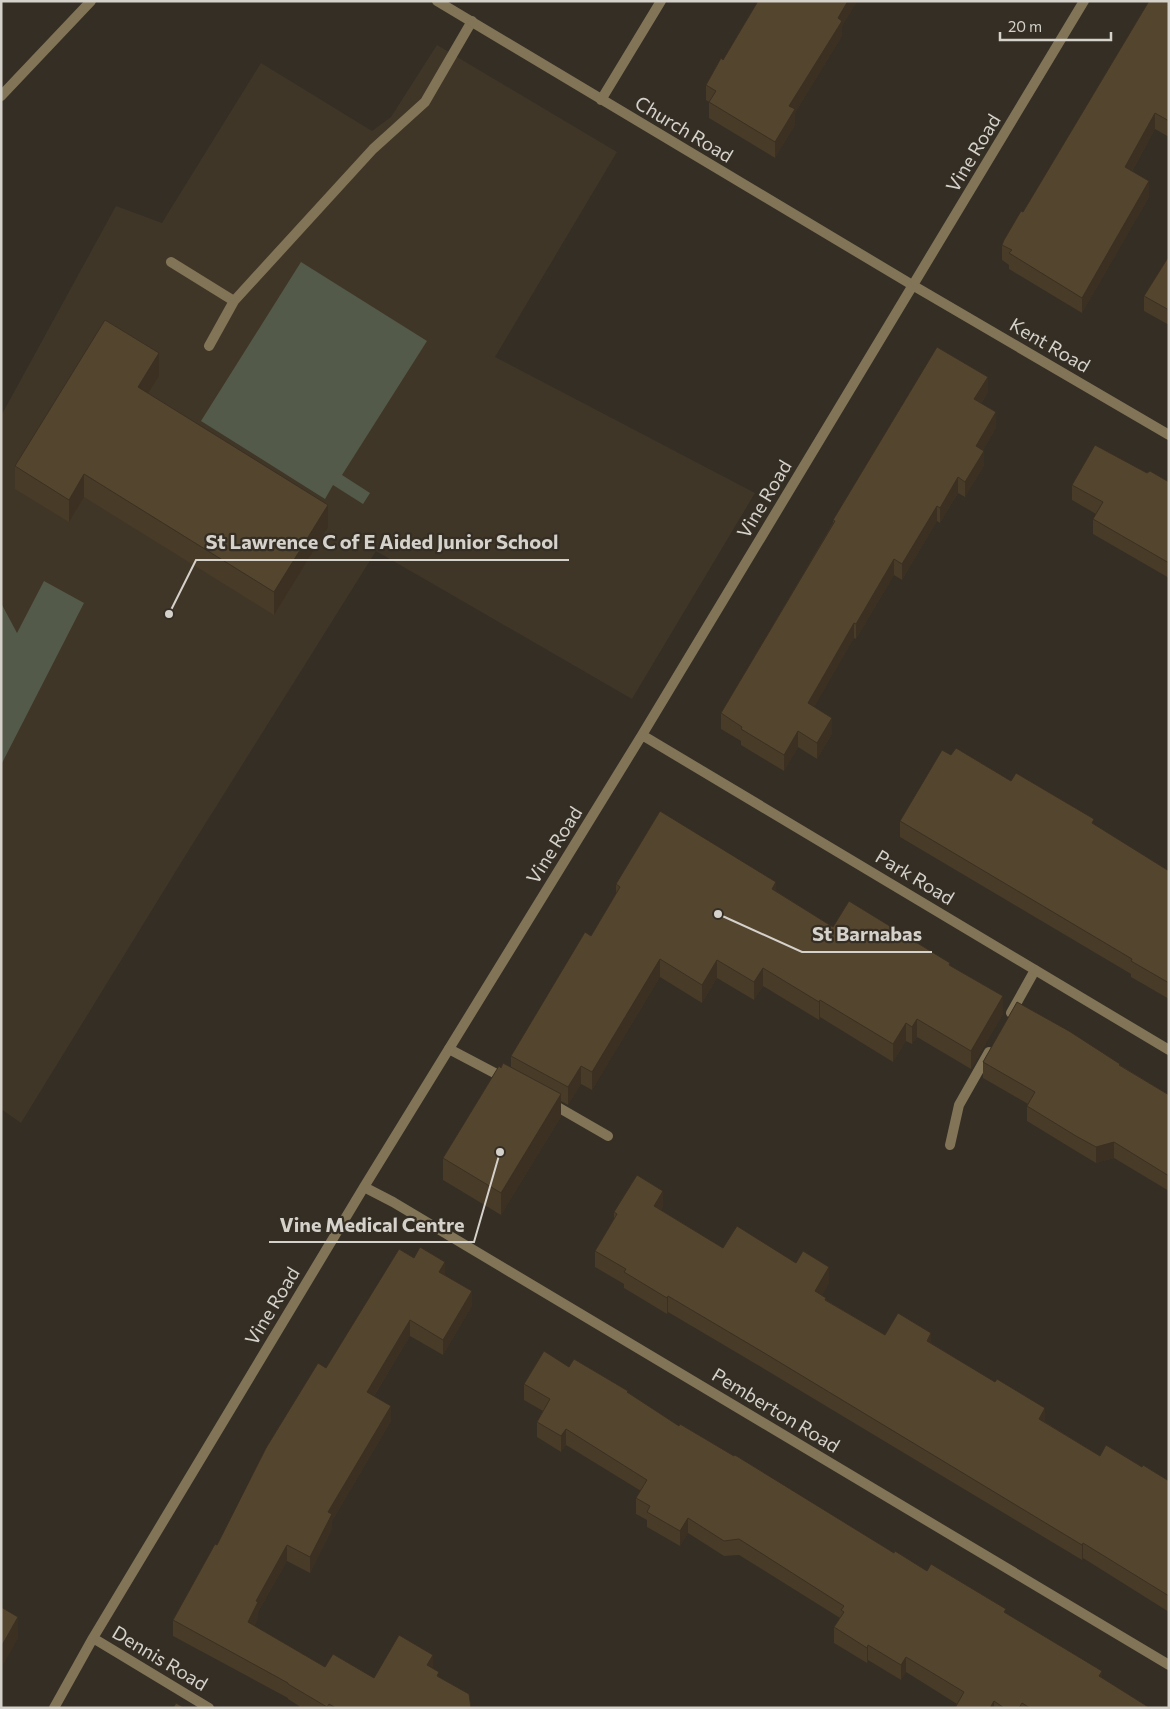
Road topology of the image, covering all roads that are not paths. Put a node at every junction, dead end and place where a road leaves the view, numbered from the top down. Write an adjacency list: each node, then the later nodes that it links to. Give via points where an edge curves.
1 (91, 1): 6 (street)
2 (438, 1): 5 (street, Church Road)
3 (661, 1): 7 (street)
4 (1084, 1): 9 (street, Vine Road)
5 (472, 21): 7 (street, Church Road); 10 (street, via 425,102 373,150)
6 (1, 96)
7 (601, 100): 9 (street, Church Road)
8 (171, 262): 10 (street)
9 (914, 286): 12 (street, Kent Road); 13 (street, Vine Road)
10 (234, 301): 11 (street)
11 (209, 346)
12 (1169, 435)
13 (642, 735): 14 (street, Park Road); 17 (street, Vine Road)
14 (1036, 970): 15 (street); 18 (street, Park Road)
15 (1007, 1021)
16 (992, 1046): 22 (street, via 959,1105)
17 (449, 1049): 19 (street); 23 (street, Vine Road)
18 (1169, 1050)
19 (516, 1084)
20 (541, 1097): 21 (street)
21 (608, 1136)
22 (950, 1145)
23 (364, 1187): 24 (street, Vine Road); 25 (street, Pemberton Road)
24 (93, 1638): 26 (street, Vine Road); 27 (street, Dennis Road)
25 (1169, 1665)
26 (54, 1708)
27 (209, 1708)

